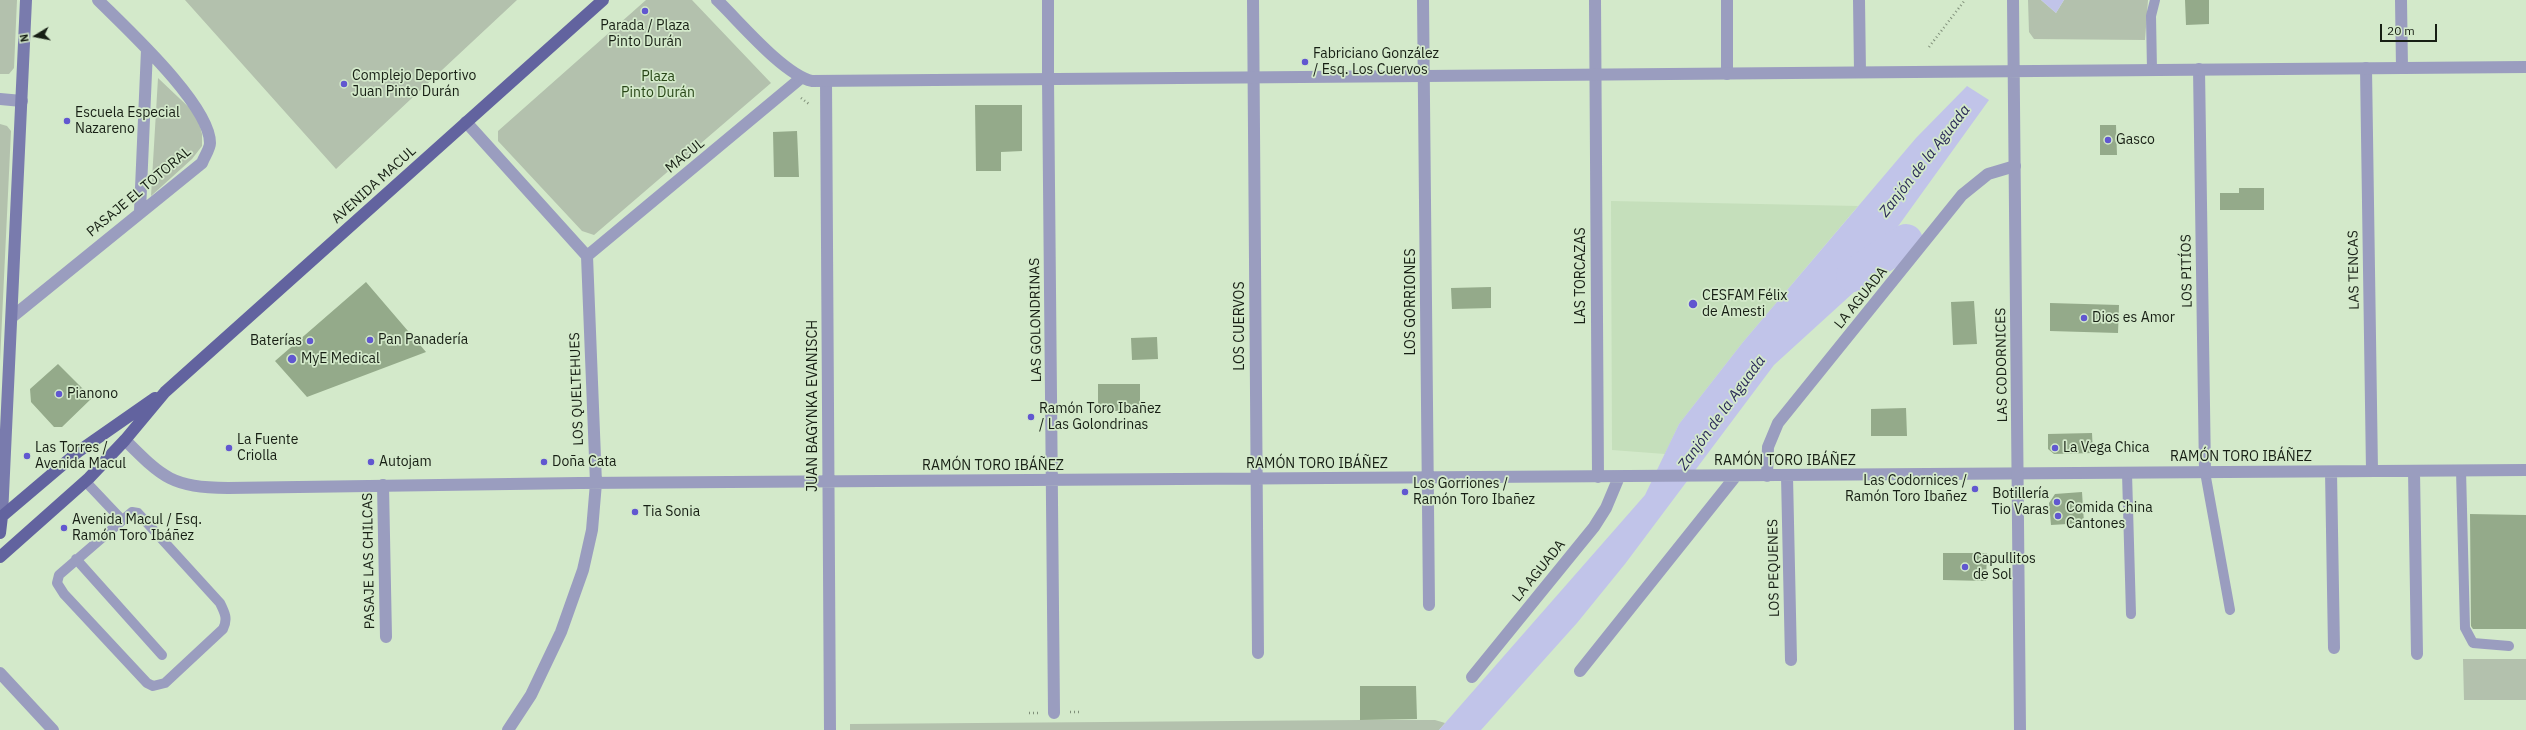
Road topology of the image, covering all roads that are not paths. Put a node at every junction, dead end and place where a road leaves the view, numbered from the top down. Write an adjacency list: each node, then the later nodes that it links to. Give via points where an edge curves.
1 (26, 0): 30 (main road)
2 (98, 0): 14 (street, PASAJE EL TOTORAL)
3 (603, 0): 31 (main road, AVENIDA MACUL)
4 (717, 0): 25 (street, via 786,68)
5 (1048, 0): 27 (street, LAS GOLONDRINAS)
6 (1253, 0): 26 (street, LOS CUERVOS)
7 (1423, 0): 24 (street, LOS GORRIONES)
8 (1595, 0): 22 (street, LAS TORCAZAS)
9 (1727, 0): 23 (street)
10 (1859, 0): 21 (street)
11 (2013, 0): 20 (street, LAS CODORNICES)
12 (2155, 0): 19 (lane, via 2151,16)
13 (2401, 0): 17 (street)
14 (147, 50): 33 (street); 33 (street, PASAJE EL TOTORAL, via 200,112 207,127 210,144 202,163)
15 (2526, 67): 17 (street)
16 (2366, 68): 17 (street); 18 (street); 40 (street, LAS TENCAS)
17 (2402, 68)
18 (2199, 69): 19 (street); 42 (street, LOS PITÍOS)
19 (2152, 70): 20 (street)
20 (2014, 71): 21 (street); 32 (street, LAS CODORNICES)
21 (1860, 72): 23 (street)
22 (1595, 74): 23 (street); 24 (street); 49 (street, LAS TORCAZAS)
23 (1727, 74)
24 (1424, 76): 26 (street); 51 (street, LOS GORRIONES)
25 (801, 78): 28 (street); 34 (street, MACUL)
26 (1253, 78): 27 (street); 52 (street, LOS CUERVOS)
27 (1048, 79): 28 (street); 53 (street, LAS GOLONDRINAS)
28 (826, 81): 55 (street, JUAN BAGYNKA EVANISCH)
29 (0, 99): 30 (street)
30 (22, 100): 35 (main road)
31 (466, 122): 34 (street); 36 (main road, AVENIDA MACUL)
32 (2015, 166): 45 (street, LAS CODORNICES); 47 (street, LA AGUADA, via 1994,171 1965,191 1778,423 1768,447)
33 (140, 211): 35 (street, PASAJE EL TOTORAL)
34 (587, 256): 56 (street, LOS QUELTEHUES)
35 (12, 317): 58 (main road)
36 (165, 392): 37 (main road, AVENIDA MACUL); 58 (main road, AVENIDA MACUL, via 84,446)
37 (125, 440): 54 (main road, AVENIDA MACUL); 57 (street, RAMÓN TORO IBÁÑEZ, via 160,474 189,486 228,488)
38 (2461, 470): 39 (street, RAMÓN TORO IBÁÑEZ); 41 (street, RAMÓN TORO IBÁÑEZ); 67 (lane, via 2465,628 2473,643)
39 (2526, 470)
40 (2372, 471): 41 (street, RAMÓN TORO IBÁÑEZ); 43 (street, RAMÓN TORO IBÁÑEZ)
41 (2414, 471): 70 (street)
42 (2205, 472): 43 (street, RAMÓN TORO IBÁÑEZ); 44 (street, RAMÓN TORO IBÁÑEZ); 64 (lane)
43 (2331, 472): 68 (street)
44 (2127, 473): 45 (street, RAMÓN TORO IBÁÑEZ); 65 (lane)
45 (2018, 474): 48 (street, RAMÓN TORO IBÁÑEZ); 80 (street, LAS CODORNICES)
46 (1735, 476): 47 (street, RAMÓN TORO IBÁÑEZ); 50 (street, RAMÓN TORO IBÁÑEZ); 73 (street)
47 (1767, 476): 48 (street, RAMÓN TORO IBÁÑEZ)
48 (1787, 476): 72 (street, LOS PEQUENES)
49 (1598, 477): 50 (street, RAMÓN TORO IBÁÑEZ); 51 (street, RAMÓN TORO IBÁÑEZ)
50 (1619, 477): 75 (street, LA AGUADA, via 1606,508 1594,527)
51 (1428, 478): 52 (street, RAMÓN TORO IBÁÑEZ); 63 (street, LOS GORRIONES)
52 (1256, 479): 53 (street, RAMÓN TORO IBÁÑEZ); 69 (street, LOS CUERVOS)
53 (1052, 480): 55 (street, RAMÓN TORO IBÁÑEZ); 76 (street, LAS GOLONDRINAS)
54 (85, 481): 59 (lane); 61 (main road, AVENIDA MACUL)
55 (829, 482): 56 (street, RAMÓN TORO IBÁÑEZ); 79 (street, JUAN BAGYNKA EVANISCH)
56 (596, 483): 57 (street, RAMÓN TORO IBÁÑEZ); 78 (street, LOS QUELTEHUES, via 592,530 578,586 547,665)
57 (383, 485): 66 (street, PASAJE LAS CHILCAS)
58 (1, 517): 60 (main road)
59 (121, 519): 62 (lane); 62 (lane, via 132,512 138,513 220,603 226,614 223,629 165,683 153,686 147,683 64,594 57,583 57,578)
60 (0, 532)
61 (0, 557)
62 (76, 559): 71 (lane)
63 (1429, 605)
64 (2230, 610)
65 (2131, 614)
66 (386, 637)
67 (2509, 646)
68 (2334, 648)
69 (1258, 653)
70 (2417, 654)
71 (162, 656)
72 (1791, 660)
73 (1580, 671)
74 (0, 672): 77 (street)
75 (1472, 677)
76 (1054, 713)
77 (53, 730)
78 (508, 730)
79 (830, 730)
80 (2020, 730)

